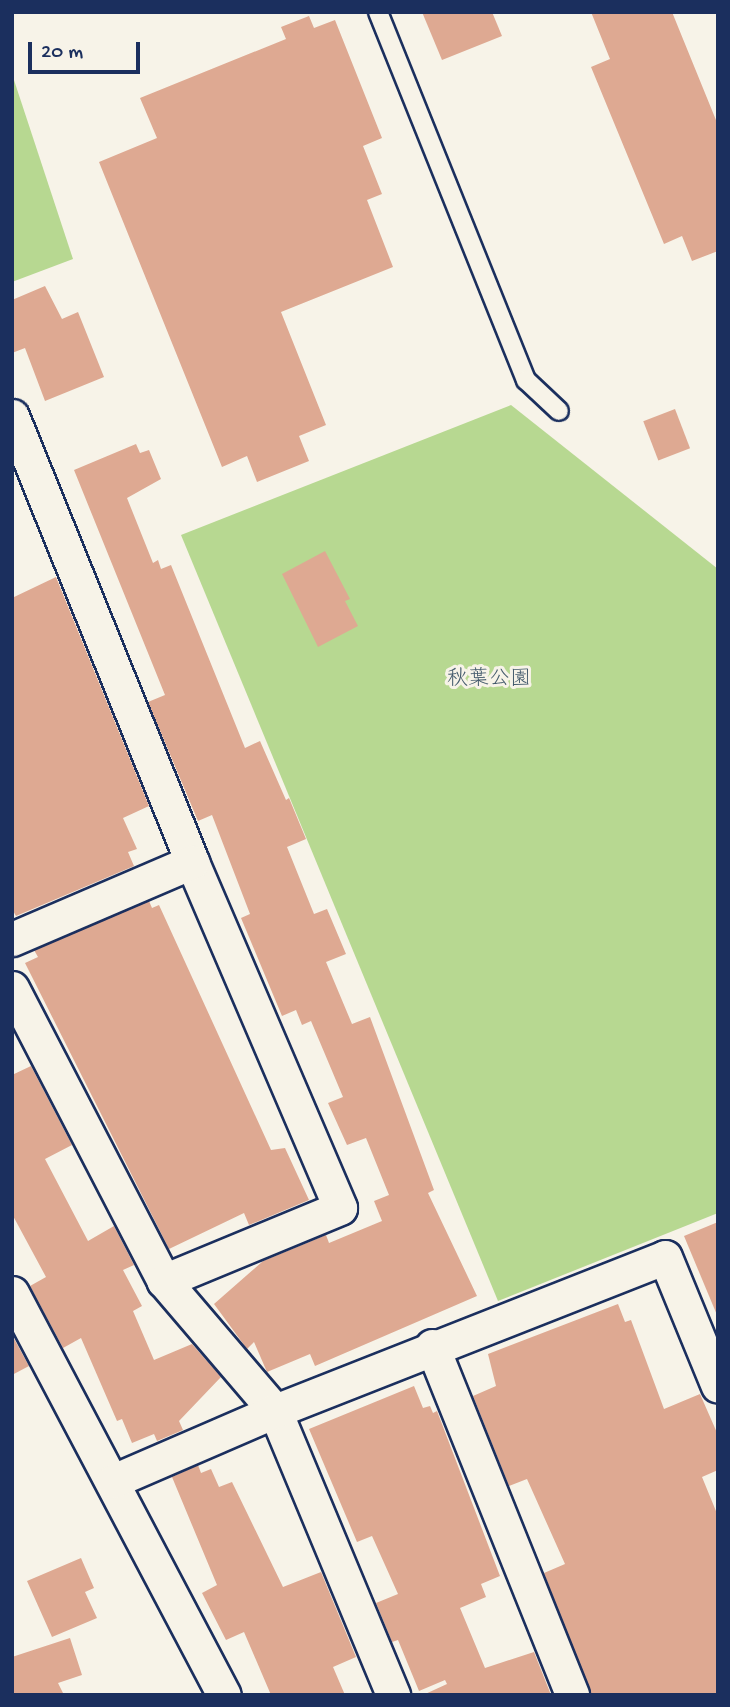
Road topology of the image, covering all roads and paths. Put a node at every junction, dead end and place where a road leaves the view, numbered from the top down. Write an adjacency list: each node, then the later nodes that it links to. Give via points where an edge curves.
1 (378, 12): 2 (lane, via 526,380)
2 (559, 411)
3 (12, 416): 4 (street)
4 (192, 862): 5 (street); 7 (street, via 340,1208)
5 (12, 939)
6 (12, 988): 7 (street)
7 (164, 1281): 11 (street)
8 (12, 1293): 12 (street)
9 (432, 1346): 10 (street, via 664,1257); 11 (street); 15 (street)
10 (718, 1386)
11 (275, 1410): 12 (street); 14 (street)
12 (113, 1481): 13 (street)
13 (224, 1695)
14 (393, 1695)
15 (572, 1695)

